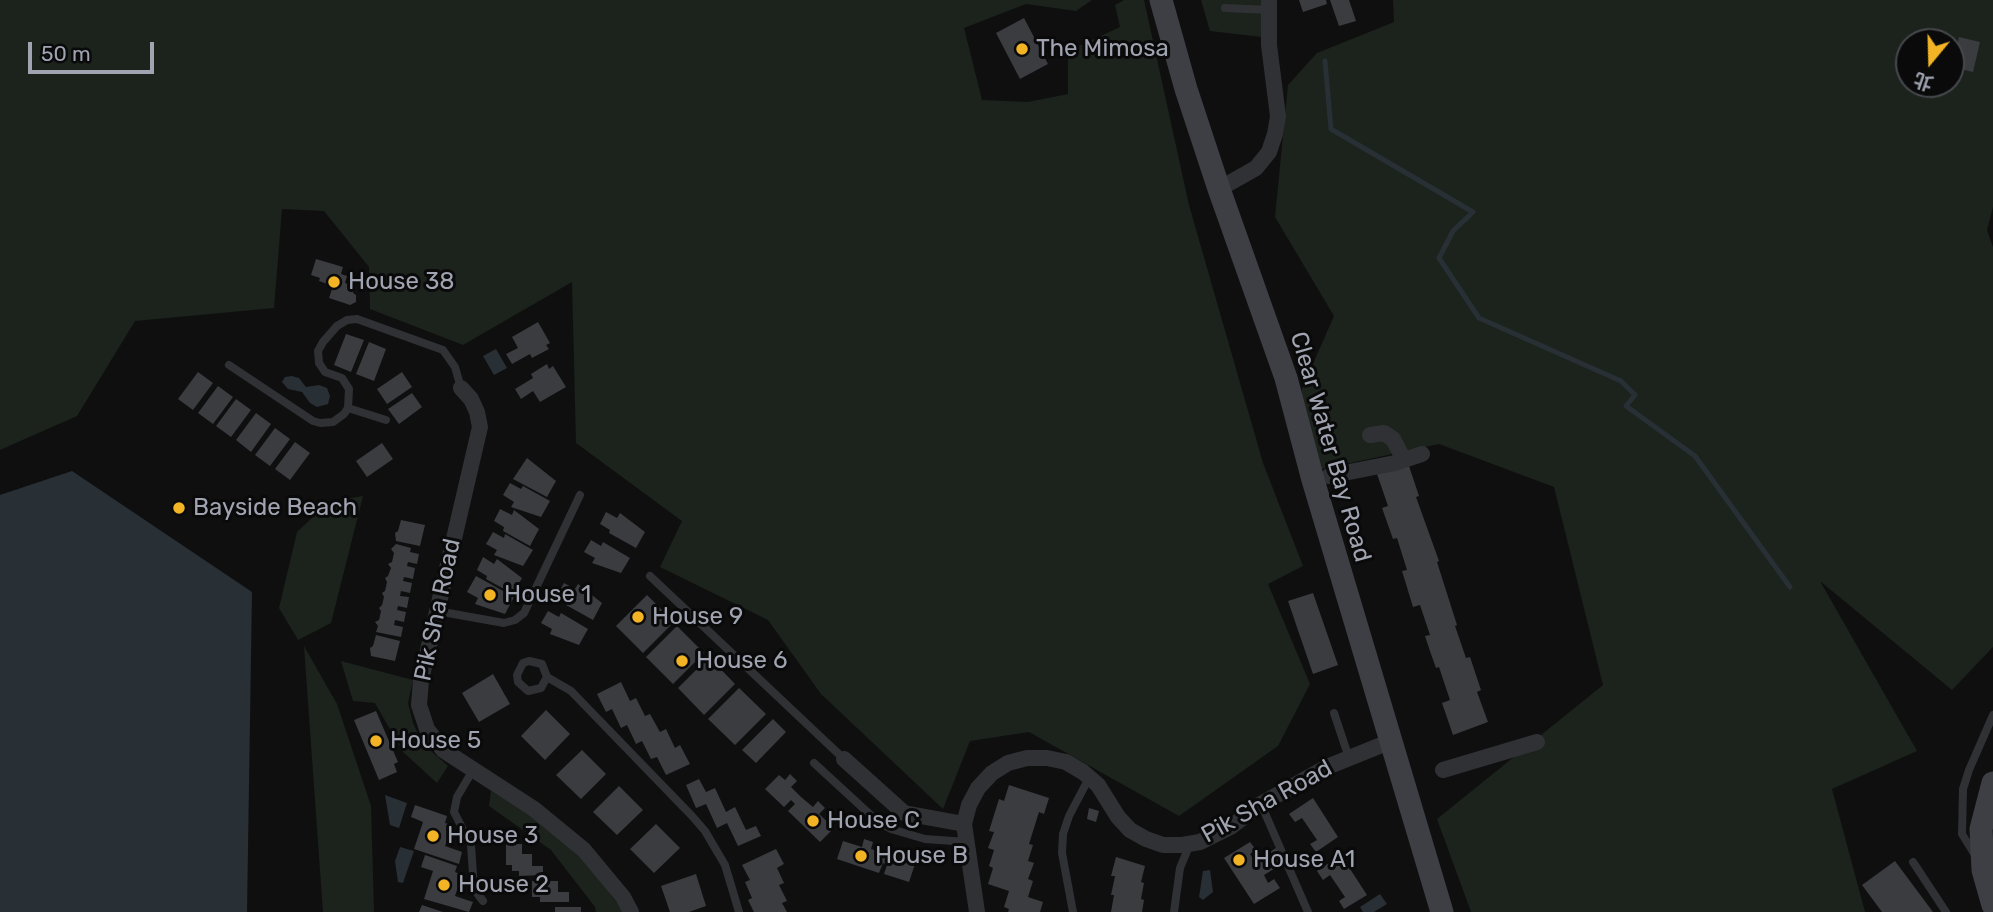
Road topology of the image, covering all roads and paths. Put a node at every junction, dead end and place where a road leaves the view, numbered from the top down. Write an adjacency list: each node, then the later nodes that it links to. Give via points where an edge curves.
1 (1161, 0): 4 (main road, Clear Water Bay Road)
2 (1269, 5): 3 (lane); 4 (street, via 1278,116 1275,134 1269,152 1256,168)
3 (1225, 9)
4 (1219, 189): 19 (main road, Clear Water Bay Road, via 1286,378)
5 (229, 365): 7 (lane, via 313,421 333,422)
6 (461, 388): 7 (lane, via 455,367 443,350 357,319 346,320 318,351 325,372 346,383 351,395); 15 (street, Pik Sha Road, via 478,412 480,427)
7 (348, 408): 8 (lane)
8 (386, 420)
9 (1370, 435): 11 (street, via 1384,433 1393,439)
10 (1422, 454): 11 (street)
11 (1404, 460): 12 (street)
12 (1329, 476)
13 (580, 495): 15 (lane, via 524,612 515,620 504,623)
14 (650, 576): 22 (lane)
15 (436, 610): 24 (street, Pik Sha Road, via 419,705 434,741)
16 (547, 677): 37 (lane, via 571,691 705,831 725,865)
17 (1334, 713): 21 (lane)
18 (1993, 715): 33 (lane, via 1964,789 1962,834)
19 (1389, 742): 21 (street, Pik Sha Road); 42 (main road, Clear Water Bay Road)
20 (1537, 742): 25 (street)
21 (1349, 758): 28 (street, Pik Sha Road)
22 (844, 759): 29 (street, via 904,813)
23 (814, 763): 30 (lane, via 891,829 925,839)
24 (473, 770): 34 (lane, via 454,812 471,845 474,889); 36 (street, Pik Sha Road, via 534,809 584,850)
25 (1443, 771)
26 (1089, 778): 29 (street, Pik Sha Road, via 1066,762 1047,758 1008,764 978,788); 31 (street, Pik Sha Road, via 1130,830 1163,845); 39 (lane, via 1063,834)
27 (1993, 783): 33 (main road, via 1981,829)
28 (1261, 804): 31 (street, Pik Sha Road, via 1232,826); 41 (lane)
29 (964, 824): 30 (street, Pik Sha Road)
30 (967, 842): 38 (street, Pik Sha Road)
31 (1190, 844): 40 (lane, via 1180,868)
32 (1913, 862): 43 (lane)
33 (1983, 870): 35 (main road)
34 (483, 901)
35 (1993, 905)
36 (631, 912)
37 (739, 912)
38 (977, 912)
39 (1073, 912)
40 (1174, 912)
41 (1308, 912)
42 (1442, 912)
43 (1946, 912)

